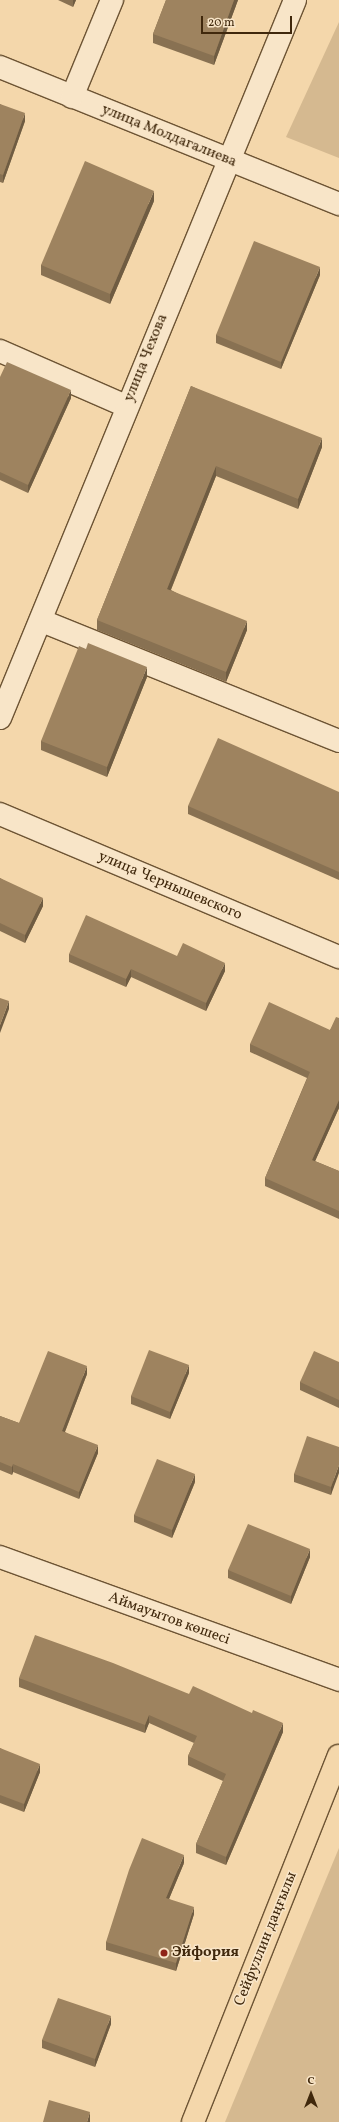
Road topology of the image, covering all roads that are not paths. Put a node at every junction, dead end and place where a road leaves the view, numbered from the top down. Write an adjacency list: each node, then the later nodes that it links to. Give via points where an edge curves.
1 (112, 0): 4 (street)
2 (295, 0): 5 (street, улица Чехова)
3 (0, 67): 4 (street, улица Молдагалиева)
4 (72, 97): 5 (street, улица Молдагалиева)
5 (228, 159): 6 (street, улица Молдагалиева); 8 (street, улица Чехова)
6 (339, 204)
7 (0, 351): 8 (street)
8 (126, 406): 9 (street, улица Чехова)
9 (42, 621): 10 (street, улица Чехова); 11 (street)
10 (0, 718)
11 (339, 742)
12 (0, 814): 13 (street, улица Чернышевского)
13 (339, 957)
14 (2, 1562): 15 (street, Аймауытов көшесі)
15 (339, 1680)
16 (339, 1756): 17 (main road, Сейфуллин даңғылы)
17 (193, 2122)

